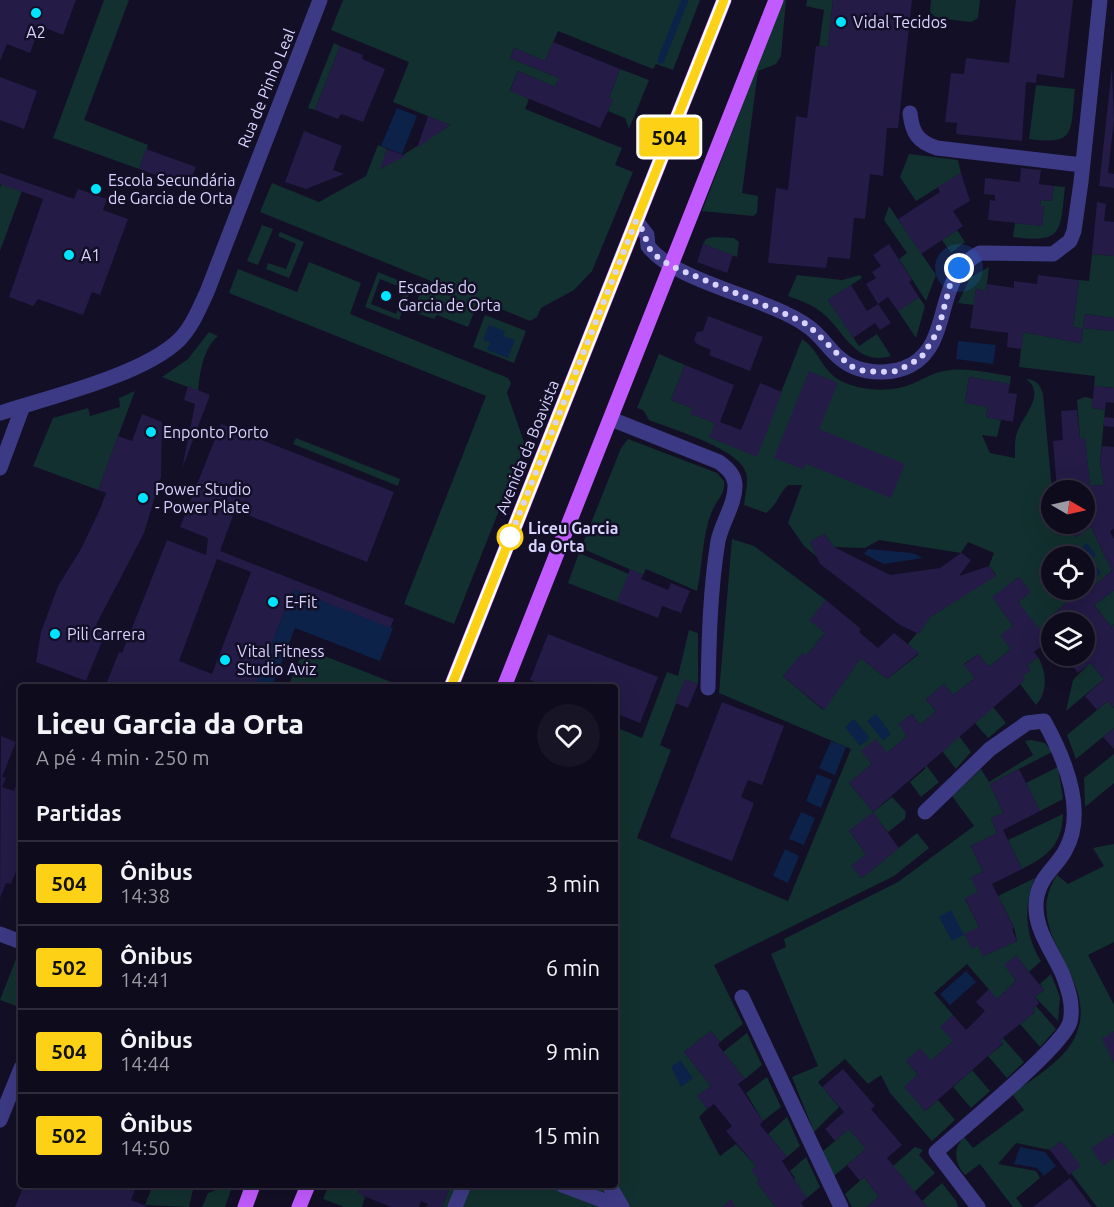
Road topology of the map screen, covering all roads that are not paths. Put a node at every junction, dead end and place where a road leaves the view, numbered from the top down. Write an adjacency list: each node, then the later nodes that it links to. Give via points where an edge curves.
1 (320, 0): 9 (street, Rua de Pinho Leal, via 190,327 151,361)
2 (724, 0): 7 (main road, Avenida da Boavista)
3 (776, 0): 8 (main road)
4 (1100, 0): 6 (street)
5 (910, 113): 6 (street, via 912,131 924,144 937,148)
6 (1082, 165): 8 (street, via 1070,241 1053,254 980,253 972,257 959,268 950,285 933,342 921,358 897,371 864,371 850,366 808,325)
7 (636, 221): 8 (street, via 647,235 652,252); 13 (main road, Avenida da Boavista)
8 (671, 266): 11 (main road)
9 (23, 406): 10 (street, Rua de Pinho Leal); 12 (street)
10 (0, 413)
11 (610, 419): 14 (main road); 15 (street, via 719,462 729,469 735,481 717,551 709,620)
12 (0, 468)
13 (452, 684)
14 (505, 684)
15 (708, 688)
16 (925, 812): 32 (street, via 990,749 1027,723 1044,721 1063,756 1073,802 1073,832 1064,852 1042,880 1036,898 1037,913 1040,932 1068,989 1069,1023 1053,1047 936,1152)
17 (0, 934): 18 (street)
18 (18, 941)
19 (742, 997): 31 (street)
20 (18, 1075): 21 (street)
21 (0, 1120)
22 (252, 1188): 27 (main road)
23 (307, 1188): 28 (main road)
24 (463, 1188): 29 (street)
25 (570, 1188): 30 (street)
26 (611, 1188): 30 (street)
27 (245, 1207)
28 (299, 1207)
29 (455, 1207)
30 (621, 1207)
31 (841, 1207)
32 (978, 1207)

